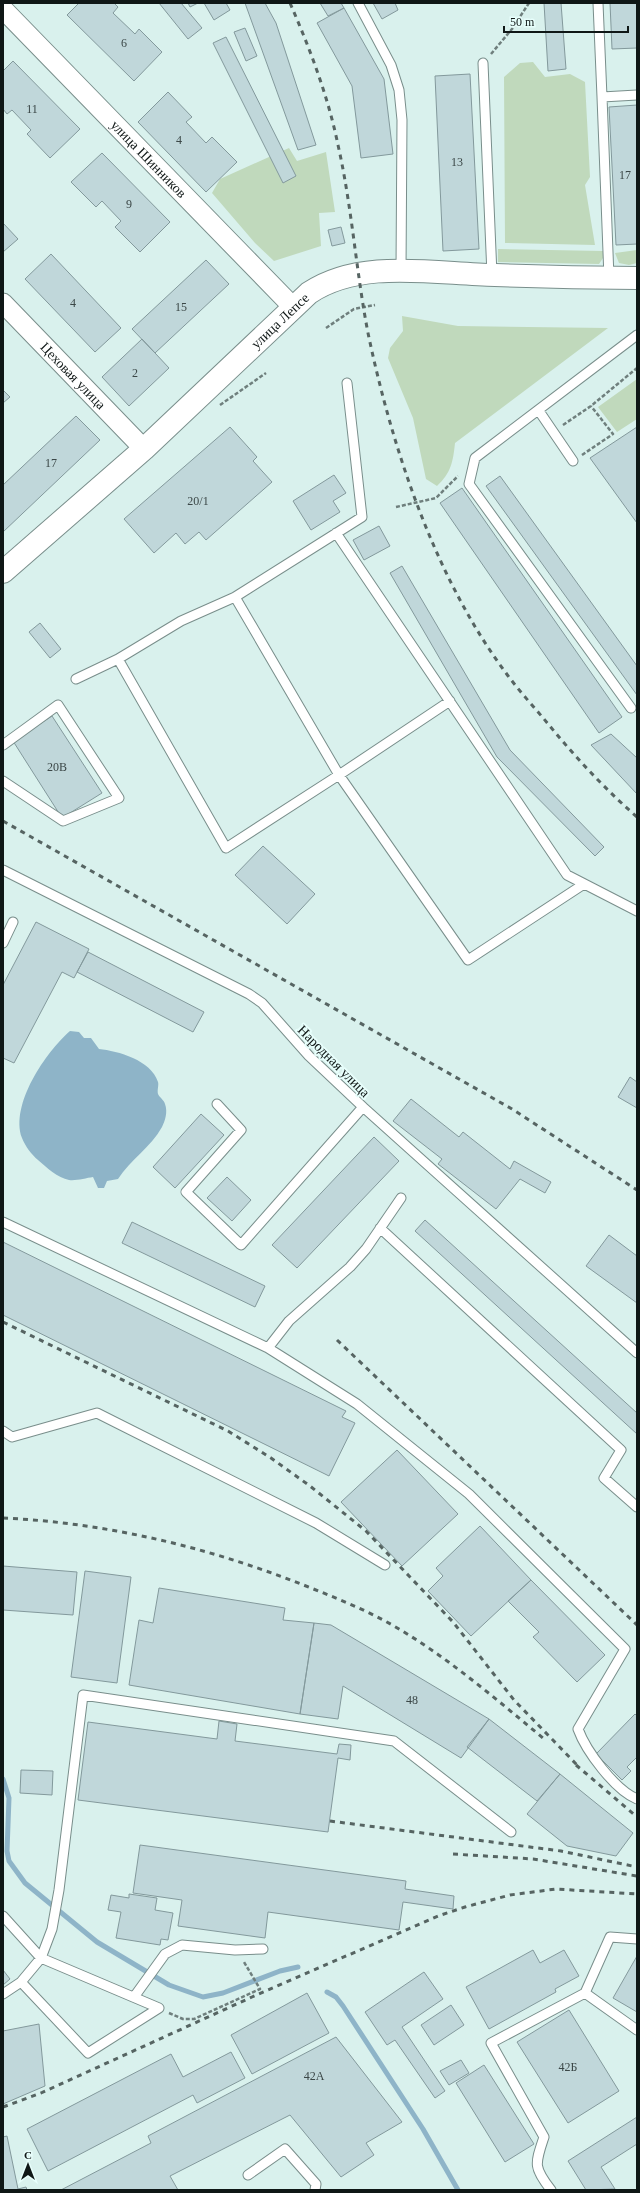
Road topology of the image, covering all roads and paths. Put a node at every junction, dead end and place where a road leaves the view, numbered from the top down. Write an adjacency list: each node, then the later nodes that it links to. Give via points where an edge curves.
1 (358, 3): 8 (lane, via 391,65 399,90 402,120)
2 (529, 3): 5 (path, via 512,29)
3 (598, 3): 7 (lane)
4 (3, 9): 14 (street, улица Шинников)
5 (483, 63): 9 (lane)
6 (637, 95): 7 (lane)
7 (602, 96): 10 (lane)
8 (401, 270): 9 (main road, улица Лепсе); 14 (main road, улица Лепсе, via 334,279 309,293)
9 (492, 275): 10 (main road, улица Лепсе)
10 (609, 278): 11 (main road, улица Лепсе)
11 (637, 278)
12 (3, 303): 24 (street, Цеховая улица)
13 (375, 305): 15 (path, via 354,309)
14 (294, 308): 24 (main road, улица Лепсе)
15 (326, 328)
16 (637, 335): 22 (lane)
17 (637, 368): 20 (path)
18 (266, 372): 21 (path)
19 (347, 383): 28 (lane, via 362,517)
20 (591, 406): 23 (path); 26 (path, via 613,434)
21 (214, 409)
22 (539, 411): 23 (lane); 25 (lane)
23 (554, 432): 26 (lane)
24 (144, 449): 29 (main road, улица Лепсе)
25 (475, 458): 27 (path, via 436,498); 34 (lane, via 469,484)
26 (573, 461)
27 (396, 508)
28 (336, 533): 30 (lane); 33 (lane)
29 (3, 572)
30 (235, 597): 31 (lane, via 181,621); 36 (lane)
31 (118, 659): 32 (lane); 36 (lane, via 226,848)
32 (76, 679)
33 (450, 701): 36 (lane); 39 (lane, via 567,875)
34 (631, 708)
35 (3, 745): 37 (lane, via 58,705 119,798 63,821)
36 (338, 775): 39 (lane, via 468,960)
37 (3, 781)
38 (3, 870): 44 (lane, Народная улица, via 249,994 262,1003 309,1056)
39 (584, 884): 40 (lane)
40 (637, 911)
41 (13, 922): 42 (lane)
42 (3, 943)
43 (217, 1104): 44 (lane, Народная улица, via 241,1130 186,1192 241,1245)
44 (363, 1107): 49 (lane)
45 (401, 1198): 47 (lane)
46 (3, 1222): 48 (lane)
47 (380, 1228): 48 (lane, via 350,1267 289,1321); 53 (lane, via 621,1450 604,1478)
48 (268, 1348): 55 (lane, via 357,1404 468,1494 625,1649 578,1729 596,1762 624,1790)
49 (637, 1353)
50 (3, 1431): 51 (lane)
51 (12, 1437): 52 (lane); 54 (lane, via 98,1413 316,1523)
52 (3, 1441)
53 (637, 1507)
54 (385, 1565)
55 (637, 1799)
56 (511, 1832): 60 (lane, via 394,1741 83,1696 60,1890 52,1929)
57 (3, 1916): 60 (lane)
58 (637, 1939): 63 (lane, via 610,1937)
59 (263, 1949): 65 (lane, via 235,1950 182,1945 165,1954)
60 (41, 1958): 62 (lane); 65 (lane)
61 (247, 1966): 66 (path, via 260,1989 194,2019 183,2020)
62 (21, 1982): 64 (lane); 66 (lane, via 88,2053)
63 (586, 1993): 67 (lane); 70 (lane, via 491,2043 544,2137 536,2159 539,2174)
64 (3, 1994)
65 (134, 1997): 66 (lane)
66 (159, 2008)
67 (637, 2030)
68 (248, 2175): 69 (lane, via 285,2149 316,2184)
69 (315, 2190)
70 (552, 2190)

